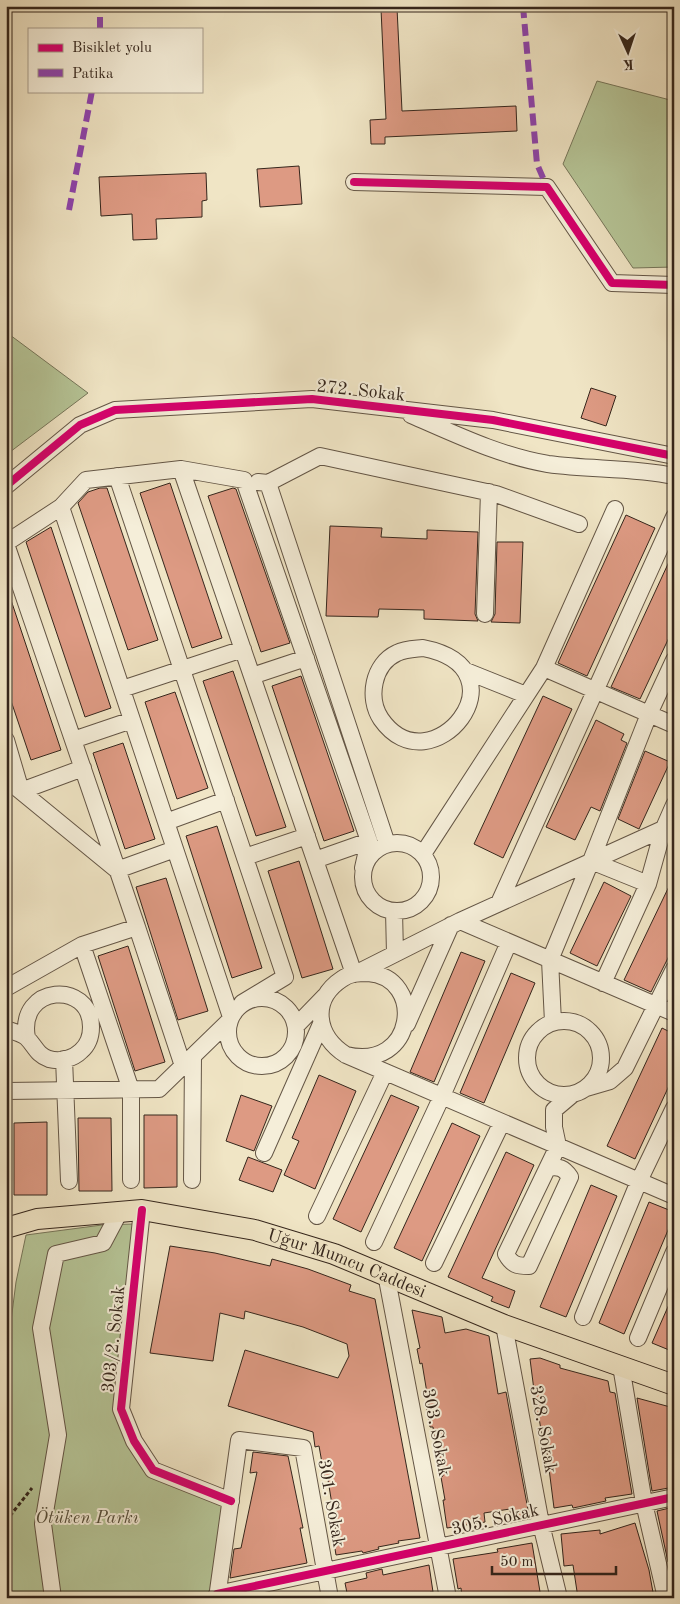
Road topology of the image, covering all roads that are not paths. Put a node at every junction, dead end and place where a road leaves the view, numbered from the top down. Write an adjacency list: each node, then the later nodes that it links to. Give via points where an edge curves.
1 (354, 182): 2 (street, via 547,187 612,283)
2 (674, 285)
3 (393, 408): 4 (street, 272. Sokak, via 493,420); 7 (street, 272. Sokak, via 485,447 547,464); 10 (street, 272. Sokak, via 312,399 115,410 80,425)
4 (674, 456)
5 (181, 469): 6 (street); 8 (street); 18 (street)
6 (117, 476): 12 (street, via 86,480); 22 (street)
7 (674, 476)
8 (244, 480): 9 (street); 19 (street)
9 (268, 483): 11 (street, via 320,456); 42 (street)
10 (6, 486)
11 (489, 492): 15 (street); 17 (street)
12 (61, 507): 16 (street); 25 (street)
13 (615, 509): 21 (street)
14 (674, 517): 26 (street)
15 (580, 524)
16 (6, 543): 32 (street)
17 (485, 614)
18 (243, 650): 22 (street); 24 (street)
19 (306, 658): 24 (street); 41 (street)
20 (674, 660): 28 (street)
21 (544, 668): 26 (street); 27 (street)
22 (182, 669): 25 (street); 36 (street)
23 (466, 671): 23 (street, via 439,651 423,648 396,653 385,660 373,688 374,704 380,718 391,730 419,741 435,739 450,732 462,720 469,704 471,688); 27 (street)
24 (252, 676): 40 (street)
25 (122, 689): 29 (street)
26 (595, 691): 28 (street); 51 (street)
27 (526, 695): 44 (street)
28 (649, 714): 30 (street); 47 (street)
29 (132, 720): 32 (street); 38 (street)
30 (674, 725)
31 (6, 740): 35 (street)
32 (73, 740): 33 (street)
33 (83, 768): 35 (street); 49 (street)
34 (6, 779): 35 (street)
35 (21, 791): 49 (street)
36 (226, 800): 38 (street); 45 (street)
37 (674, 805): 39 (street)
38 (166, 822): 43 (street)
39 (670, 829): 47 (street); 50 (street)
40 (307, 836): 45 (street); 46 (street)
41 (369, 840): 46 (street); 48 (street)
42 (387, 844): 44 (street, via 409,844); 48 (street, via 376,849)
43 (175, 849): 49 (street); 68 (street)
44 (423, 854): 52 (street, via 432,879 429,889 415,906)
45 (245, 857): 64 (street, via 285,978)
46 (315, 860): 60 (street)
47 (591, 861): 50 (street); 51 (street); 58 (street)
48 (363, 868): 52 (street, via 366,892 382,908)
49 (117, 870): 54 (street)
50 (648, 884): 61 (street)
51 (499, 903): 53 (street)
52 (394, 911): 57 (street)
53 (456, 923): 55 (street); 57 (street); 73 (street)
54 (137, 927): 56 (street); 77 (street)
55 (509, 942): 58 (street); 85 (street)
56 (82, 945): 62 (street); 67 (street)
57 (395, 954): 60 (street)
58 (550, 960): 61 (street); 69 (street)
59 (674, 970): 65 (street)
60 (356, 973): 63 (street, via 333,985); 73 (street, via 380,976 397,988 407,1015)
61 (603, 983): 65 (street)
62 (6, 988)
63 (325, 996): 70 (street); 71 (street)
64 (242, 1004): 68 (street); 71 (street, via 253,999 275,1001 285,1007)
65 (657, 1006): 66 (street); 84 (street, via 625,1068 610,1081)
66 (674, 1013)
67 (99, 1018): 74 (street, via 70,996 48,995 31,1007 26,1022); 76 (street, via 81,1052); 82 (street)
68 (230, 1019): 77 (street); 78 (street, via 227,1032 234,1053 253,1065)
69 (553, 1022): 84 (street, via 576,1022 595,1036 600,1047 600,1070 594,1080); 84 (street, via 534,1036 527,1060 530,1072 548,1091 560,1094)
70 (321, 1024): 75 (street, via 326,1037); 80 (street)
71 (296, 1026): 78 (street, via 296,1038 285,1058)
72 (6, 1029): 74 (street)
73 (405, 1030): 75 (street, via 387,1052 360,1059)
74 (27, 1038): 76 (street, via 40,1054 49,1059)
75 (346, 1055): 79 (street)
76 (64, 1059): 81 (street)
77 (188, 1061): 82 (street, via 160,1089); 94 (street)
78 (264, 1066): 80 (street)
79 (385, 1072): 85 (street); 100 (street)
80 (297, 1079): 89 (street)
81 (66, 1090): 82 (street); 83 (street); 96 (street)
82 (131, 1090): 93 (street)
83 (6, 1091)
84 (579, 1091): 88 (street, via 554,1110)
85 (442, 1096): 87 (street); 102 (street)
86 (674, 1108): 95 (street)
87 (502, 1122): 88 (street); 104 (street)
88 (558, 1146): 90 (street); 91 (street)
89 (264, 1154)
90 (580, 1155): 92 (street); 95 (street)
91 (548, 1168): 92 (street, via 557,1167); 92 (street, via 506,1254 511,1263 529,1266)
92 (570, 1177)
93 (131, 1180)
94 (192, 1180)
95 (639, 1181): 97 (street); 106 (street)
96 (70, 1182)
97 (674, 1196)
98 (142, 1210): 99 (main road, Uğur Mumcu Caddesi); 105 (main road, Uğur Mumcu Caddesi, via 255,1230); 112 (street, 303/2. Sokak, via 121,1409 134,1441 153,1470)
99 (120, 1211): 101 (main road, Uğur Mumcu Caddesi, via 37,1219); 118 (street, via 103,1243 56,1254 41,1328 58,1435 43,1524)
100 (317, 1216)
101 (6, 1228)
102 (374, 1242)
103 (674, 1252): 108 (street)
104 (434, 1263)
105 (386, 1274): 107 (main road, Uğur Mumcu Caddesi); 115 (street, 303. Sokak)
106 (583, 1317)
107 (504, 1325): 109 (main road, Uğur Mumcu Caddesi); 114 (street, 328. Sokak)
108 (638, 1338)
109 (621, 1366): 110 (main road, Uğur Mumcu Caddesi); 113 (street)
110 (674, 1385)
111 (674, 1497): 113 (street, 305. Sokak)
112 (231, 1501): 116 (street, 301. Sokak, via 239,1440 303,1448); 117 (street)
113 (644, 1503): 114 (street, 305. Sokak); 122 (street)
114 (541, 1524): 115 (street, 305. Sokak); 121 (street, 328. Sokak)
115 (439, 1548): 116 (street, 305. Sokak); 120 (street, 303. Sokak)
116 (324, 1571): 117 (street, 305. Sokak); 119 (street, 301. Sokak)
117 (217, 1596)
118 (53, 1598)
119 (330, 1598)
120 (448, 1598)
121 (559, 1598)
122 (666, 1598)

